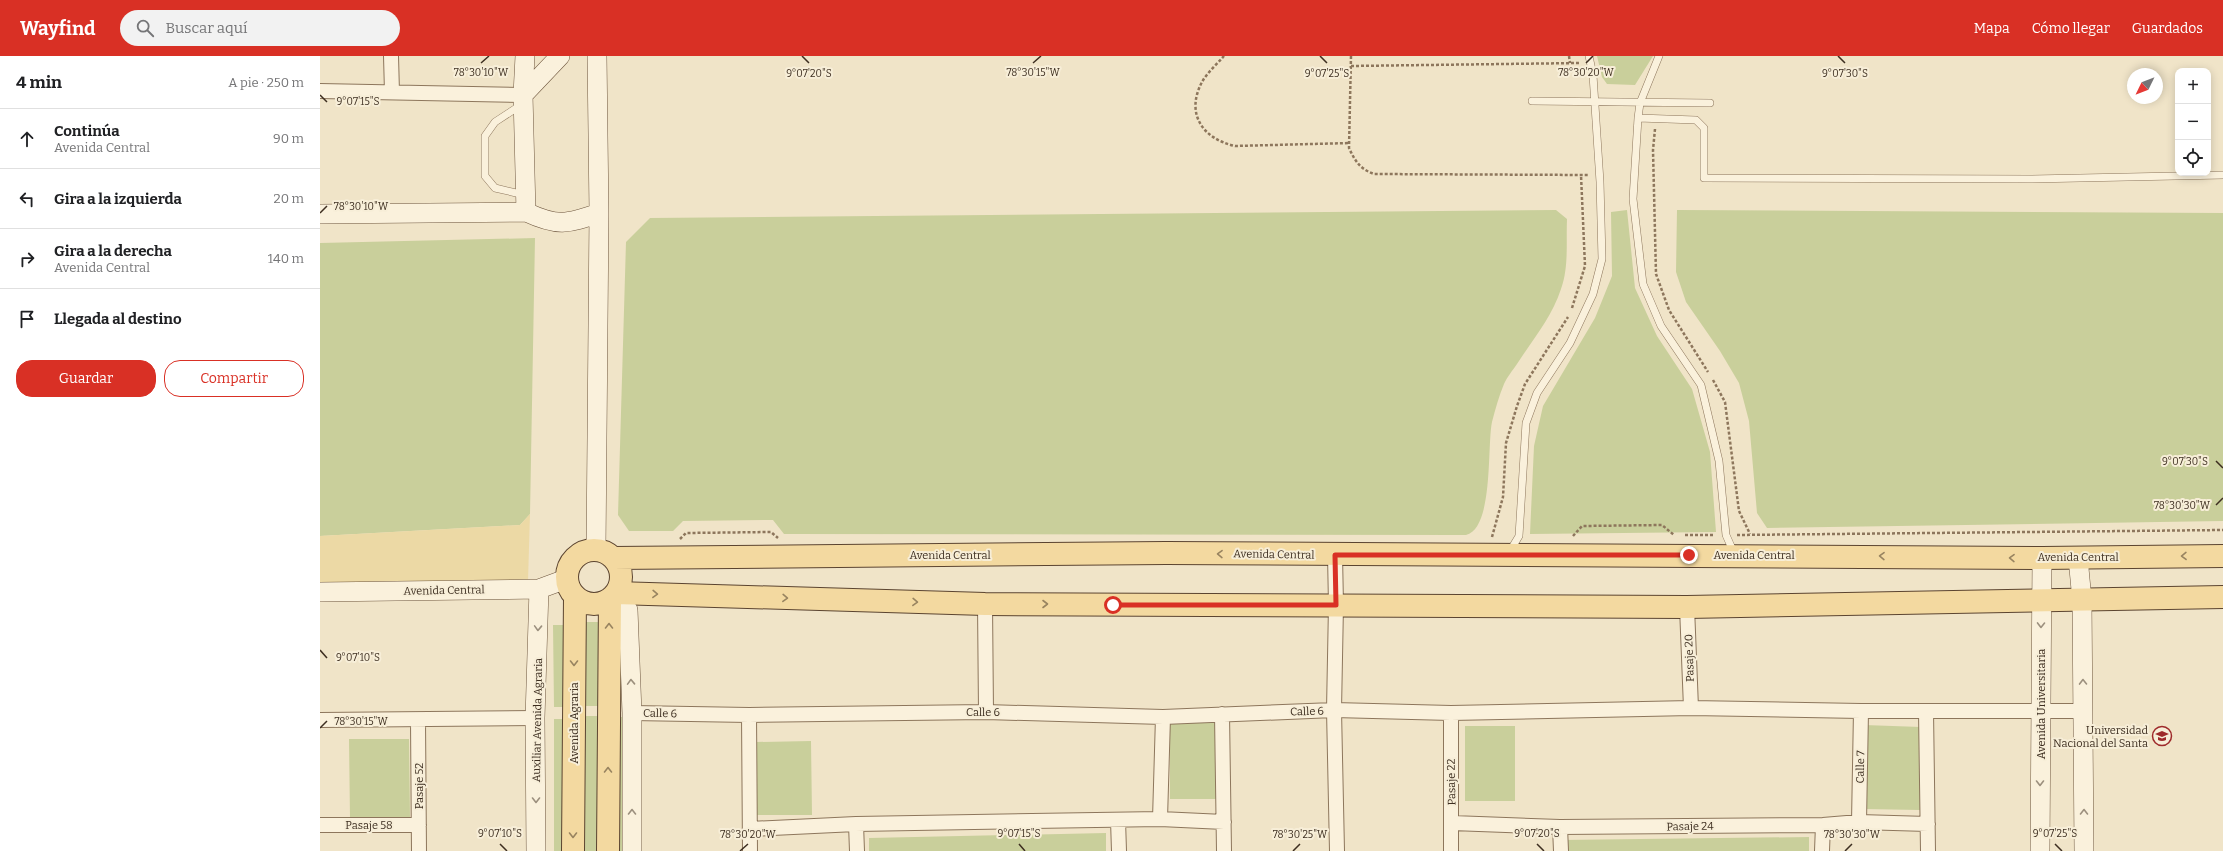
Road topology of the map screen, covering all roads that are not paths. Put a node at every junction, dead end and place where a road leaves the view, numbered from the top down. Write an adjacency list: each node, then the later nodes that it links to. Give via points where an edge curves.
1 (391, 56): 8 (street)
2 (525, 56): 9 (main road)
3 (560, 56): 9 (main road)
4 (597, 56): 17 (main road)
5 (1659, 56): 12 (lane)
6 (1590, 59): 11 (lane)
7 (320, 91): 8 (street)
8 (392, 92): 9 (street)
9 (523, 99): 16 (main road); 16 (lane, via 495,122 485,136 485,176 495,188)
10 (1532, 101): 11 (lane)
11 (1595, 102): 12 (lane); 21 (lane, via 1602,259 1593,294 1570,343 1537,393 1526,423 1519,536)
12 (1640, 103): 13 (lane); 14 (lane)
13 (1710, 103)
14 (1638, 118): 15 (lane, via 1696,120 1704,128 1704,178 2030,180); 22 (lane, via 1633,199 1643,284 1661,326 1701,385 1719,461 1726,535)
15 (2223, 175)
16 (526, 204): 17 (main road, via 548,222 574,222); 18 (main road)
17 (599, 213): 19 (main road)
18 (320, 214)
19 (605, 554): 20 (main road, Avenida Central, one-way to 19); 26 (main road, via 587,550 578,554 572,561); 29 (main road, via 619,565 621,575 620,584)
20 (1335, 555): 21 (main road, Avenida Central); 34 (street)
21 (1507, 555): 22 (main road, Avenida Central)
22 (1734, 555): 24 (main road, Avenida Central, one-way to 22)
23 (2223, 556): 25 (main road, Avenida Central, one-way to 25)
24 (2042, 558): 25 (main road, Avenida Central); 32 (main road, Avenida Universitaria)
25 (2078, 558): 31 (main road)
26 (570, 587): 27 (main road, Avenida Central); 29 (main road, via 582,601 591,604 601,603); 65 (main road, Avenida Agraria, one-way to 65)
27 (539, 589): 28 (main road, Avenida Central); 47 (main road, Auxiliar Avenida Agraria, one-way to 47)
28 (320, 592)
29 (613, 596): 33 (main road, one-way to 33); 43 (main road, one-way to 29, via 628,610); 66 (main road, one-way to 29)
30 (2223, 597): 31 (main road)
31 (2082, 600): 32 (main road); 40 (main road, one-way to 31)
32 (2042, 601): 35 (main road); 42 (main road, Avenida Universitaria, one-way to 42)
33 (985, 604): 34 (main road, one-way to 34); 41 (street)
34 (1336, 605): 35 (main road); 37 (street)
35 (1687, 607): 36 (street, Pasaje 20)
36 (1691, 708): 38 (street, Calle 6); 44 (street, Calle 6)
37 (1334, 710): 44 (street, Calle 6); 45 (street, Calle 6); 72 (street)
38 (1860, 711): 39 (street, Calle 6); 54 (street, Calle 7)
39 (1926, 711): 42 (street, Calle 6); 57 (street)
40 (2083, 711): 42 (street, Calle 6); 78 (main road, one-way to 40)
41 (986, 712): 46 (street, Calle 6); 48 (street, Calle 6)
42 (2040, 712): 77 (main road, Avenida Universitaria, one-way to 77)
43 (632, 713): 46 (street, Calle 6); 67 (main road, one-way to 43)
44 (1450, 713): 55 (street, Pasaje 22)
45 (1222, 714): 48 (street, Calle 6); 53 (street)
46 (749, 715): 62 (street)
47 (536, 718): 50 (street); 64 (main road, Auxiliar Avenida Agraria, one-way to 64)
48 (1163, 718): 51 (street)
49 (320, 720): 50 (street)
50 (418, 721): 59 (street, Pasaje 52)
51 (1160, 819): 52 (street); 53 (street)
52 (1118, 820): 56 (street); 70 (street)
53 (1224, 822): 71 (street)
54 (1859, 822): 57 (street, Pasaje 24); 60 (street, Pasaje 24)
55 (1452, 823): 61 (street, Pasaje 24); 73 (street, Pasaje 22)
56 (856, 824): 62 (street); 69 (street)
57 (1928, 824): 76 (street)
58 (320, 825): 59 (street, Pasaje 58)
59 (419, 825): 63 (street, Pasaje 52)
60 (1822, 825): 61 (street, Pasaje 24); 75 (street)
61 (1560, 827): 74 (street)
62 (750, 829): 68 (street)
63 (419, 851)
64 (536, 851)
65 (573, 851)
66 (608, 851)
67 (632, 851)
68 (750, 851)
69 (857, 851)
70 (1119, 851)
71 (1224, 851)
72 (1337, 851)
73 (1451, 851)
74 (1561, 851)
75 (1822, 851)
76 (1928, 851)
77 (2040, 851)
78 (2084, 851)

